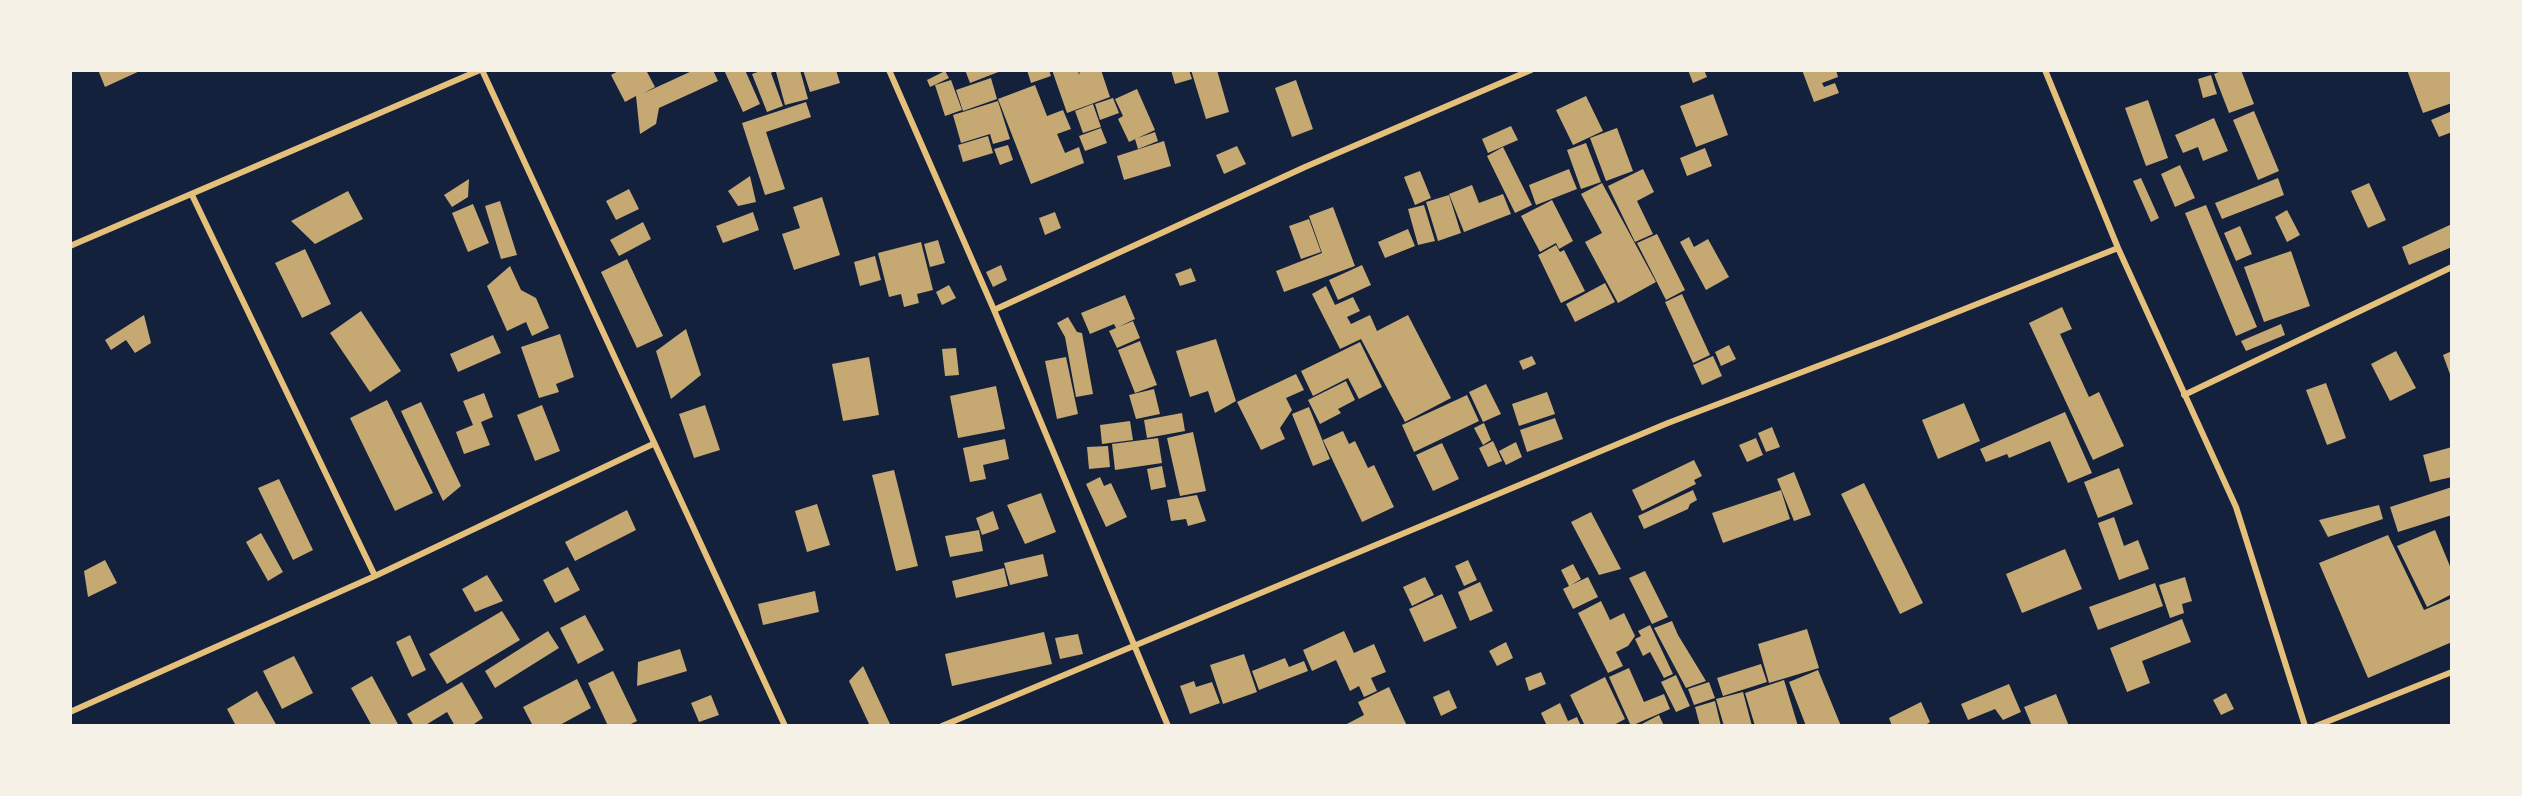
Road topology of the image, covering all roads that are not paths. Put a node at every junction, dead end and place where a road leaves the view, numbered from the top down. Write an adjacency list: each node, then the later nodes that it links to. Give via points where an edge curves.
1 (481, 70): 5 (street); 11 (street)
2 (889, 70): 9 (street)
3 (1532, 70): 9 (street, via 1305,167)
4 (2045, 70): 7 (street)
5 (192, 195): 6 (street); 12 (street)
6 (70, 246)
7 (2118, 248): 10 (street); 13 (street, via 1668,423)
8 (2451, 267): 10 (street)
9 (994, 310): 13 (street)
10 (2184, 395): 19 (street, via 2236,507)
11 (653, 444): 12 (street); 16 (street)
12 (375, 576): 15 (street)
13 (1134, 646): 17 (street); 18 (street)
14 (2451, 672): 20 (street)
15 (70, 712)
16 (785, 726)
17 (942, 726)
18 (1168, 726)
19 (2305, 726)
20 (2316, 726)

